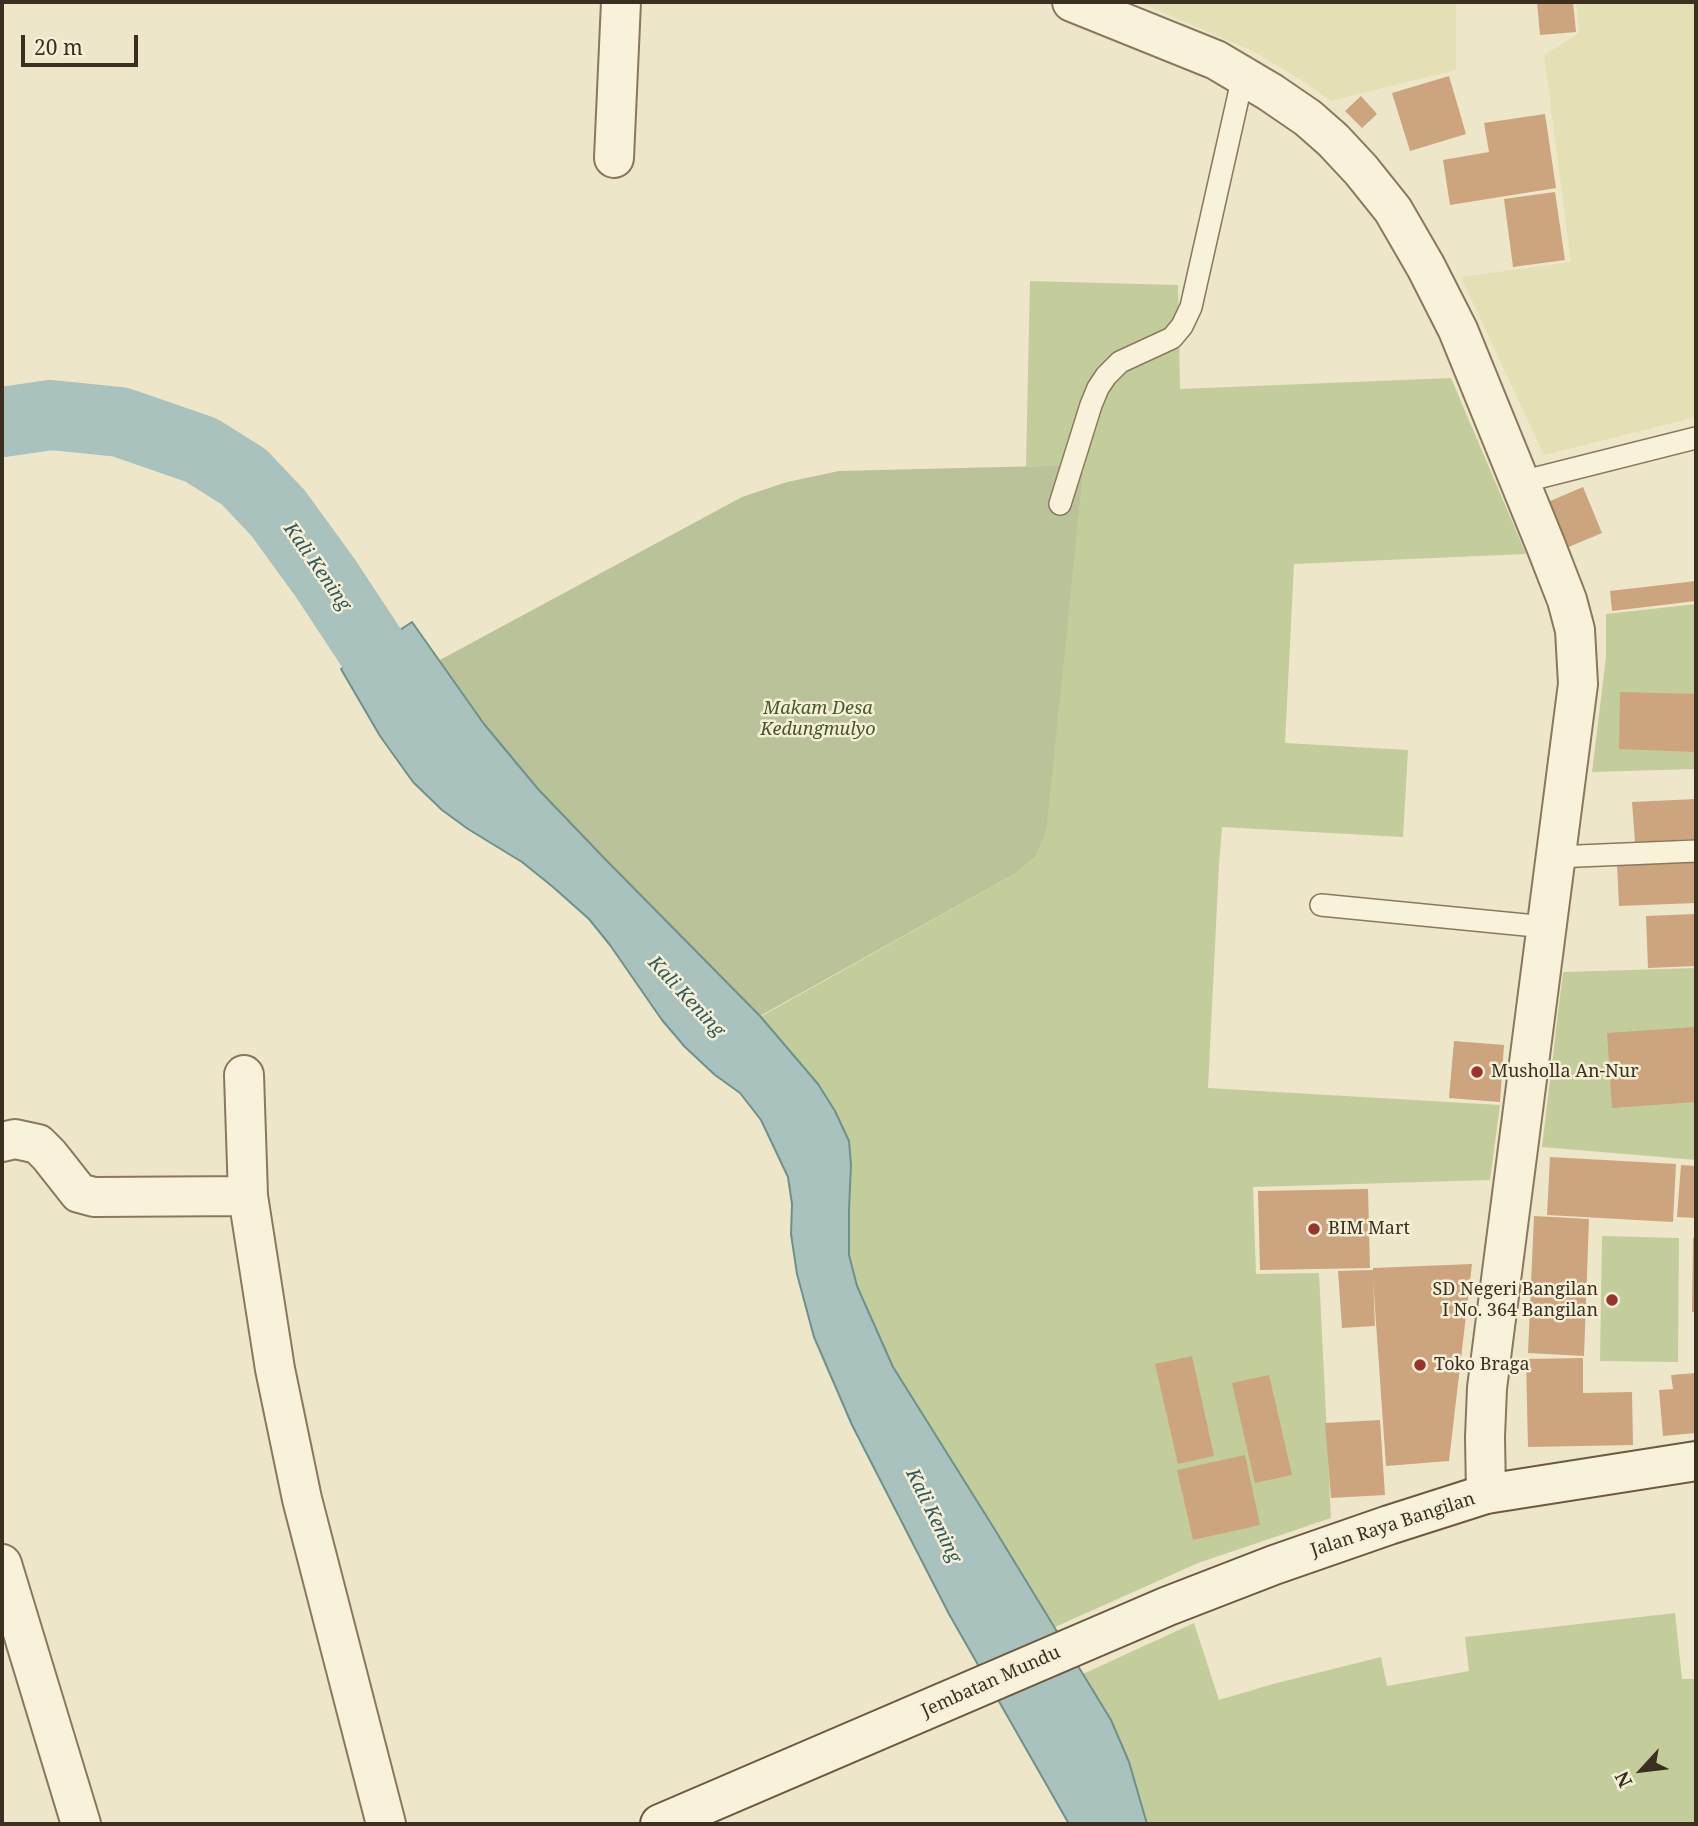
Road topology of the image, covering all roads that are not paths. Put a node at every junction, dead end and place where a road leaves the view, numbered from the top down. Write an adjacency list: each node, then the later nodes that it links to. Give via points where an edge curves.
1 (621, 2): 4 (street)
2 (1072, 2): 3 (street, via 1216,60)
3 (1242, 76): 6 (street, via 1308,118 1362,170 1393,210 1458,330); 7 (lane, via 1191,307 1172,338 1120,362 1098,388)
4 (614, 158)
5 (1696, 438): 6 (lane)
6 (1521, 482): 9 (street, via 1575,630 1578,684)
7 (1060, 504)
8 (1696, 851): 9 (lane)
9 (1555, 857): 11 (street)
10 (1321, 905): 11 (lane)
11 (1546, 927): 16 (street, via 1487,1388)
12 (244, 1075): 14 (street)
13 (2, 1142): 14 (street, via 15,1139 38,1144 79,1193 94,1197)
14 (248, 1196): 20 (street, via 275,1369 302,1499)
15 (1696, 1461): 16 (street, Jalan Raya Bangilan)
16 (1486, 1494): 18 (street, Jalan Raya Bangilan, via 1274,1565)
17 (2, 1564): 19 (street)
18 (1102, 1633): 21 (street, Jembatan Mundu)
19 (81, 1824)
20 (386, 1824)
21 (660, 1824)

